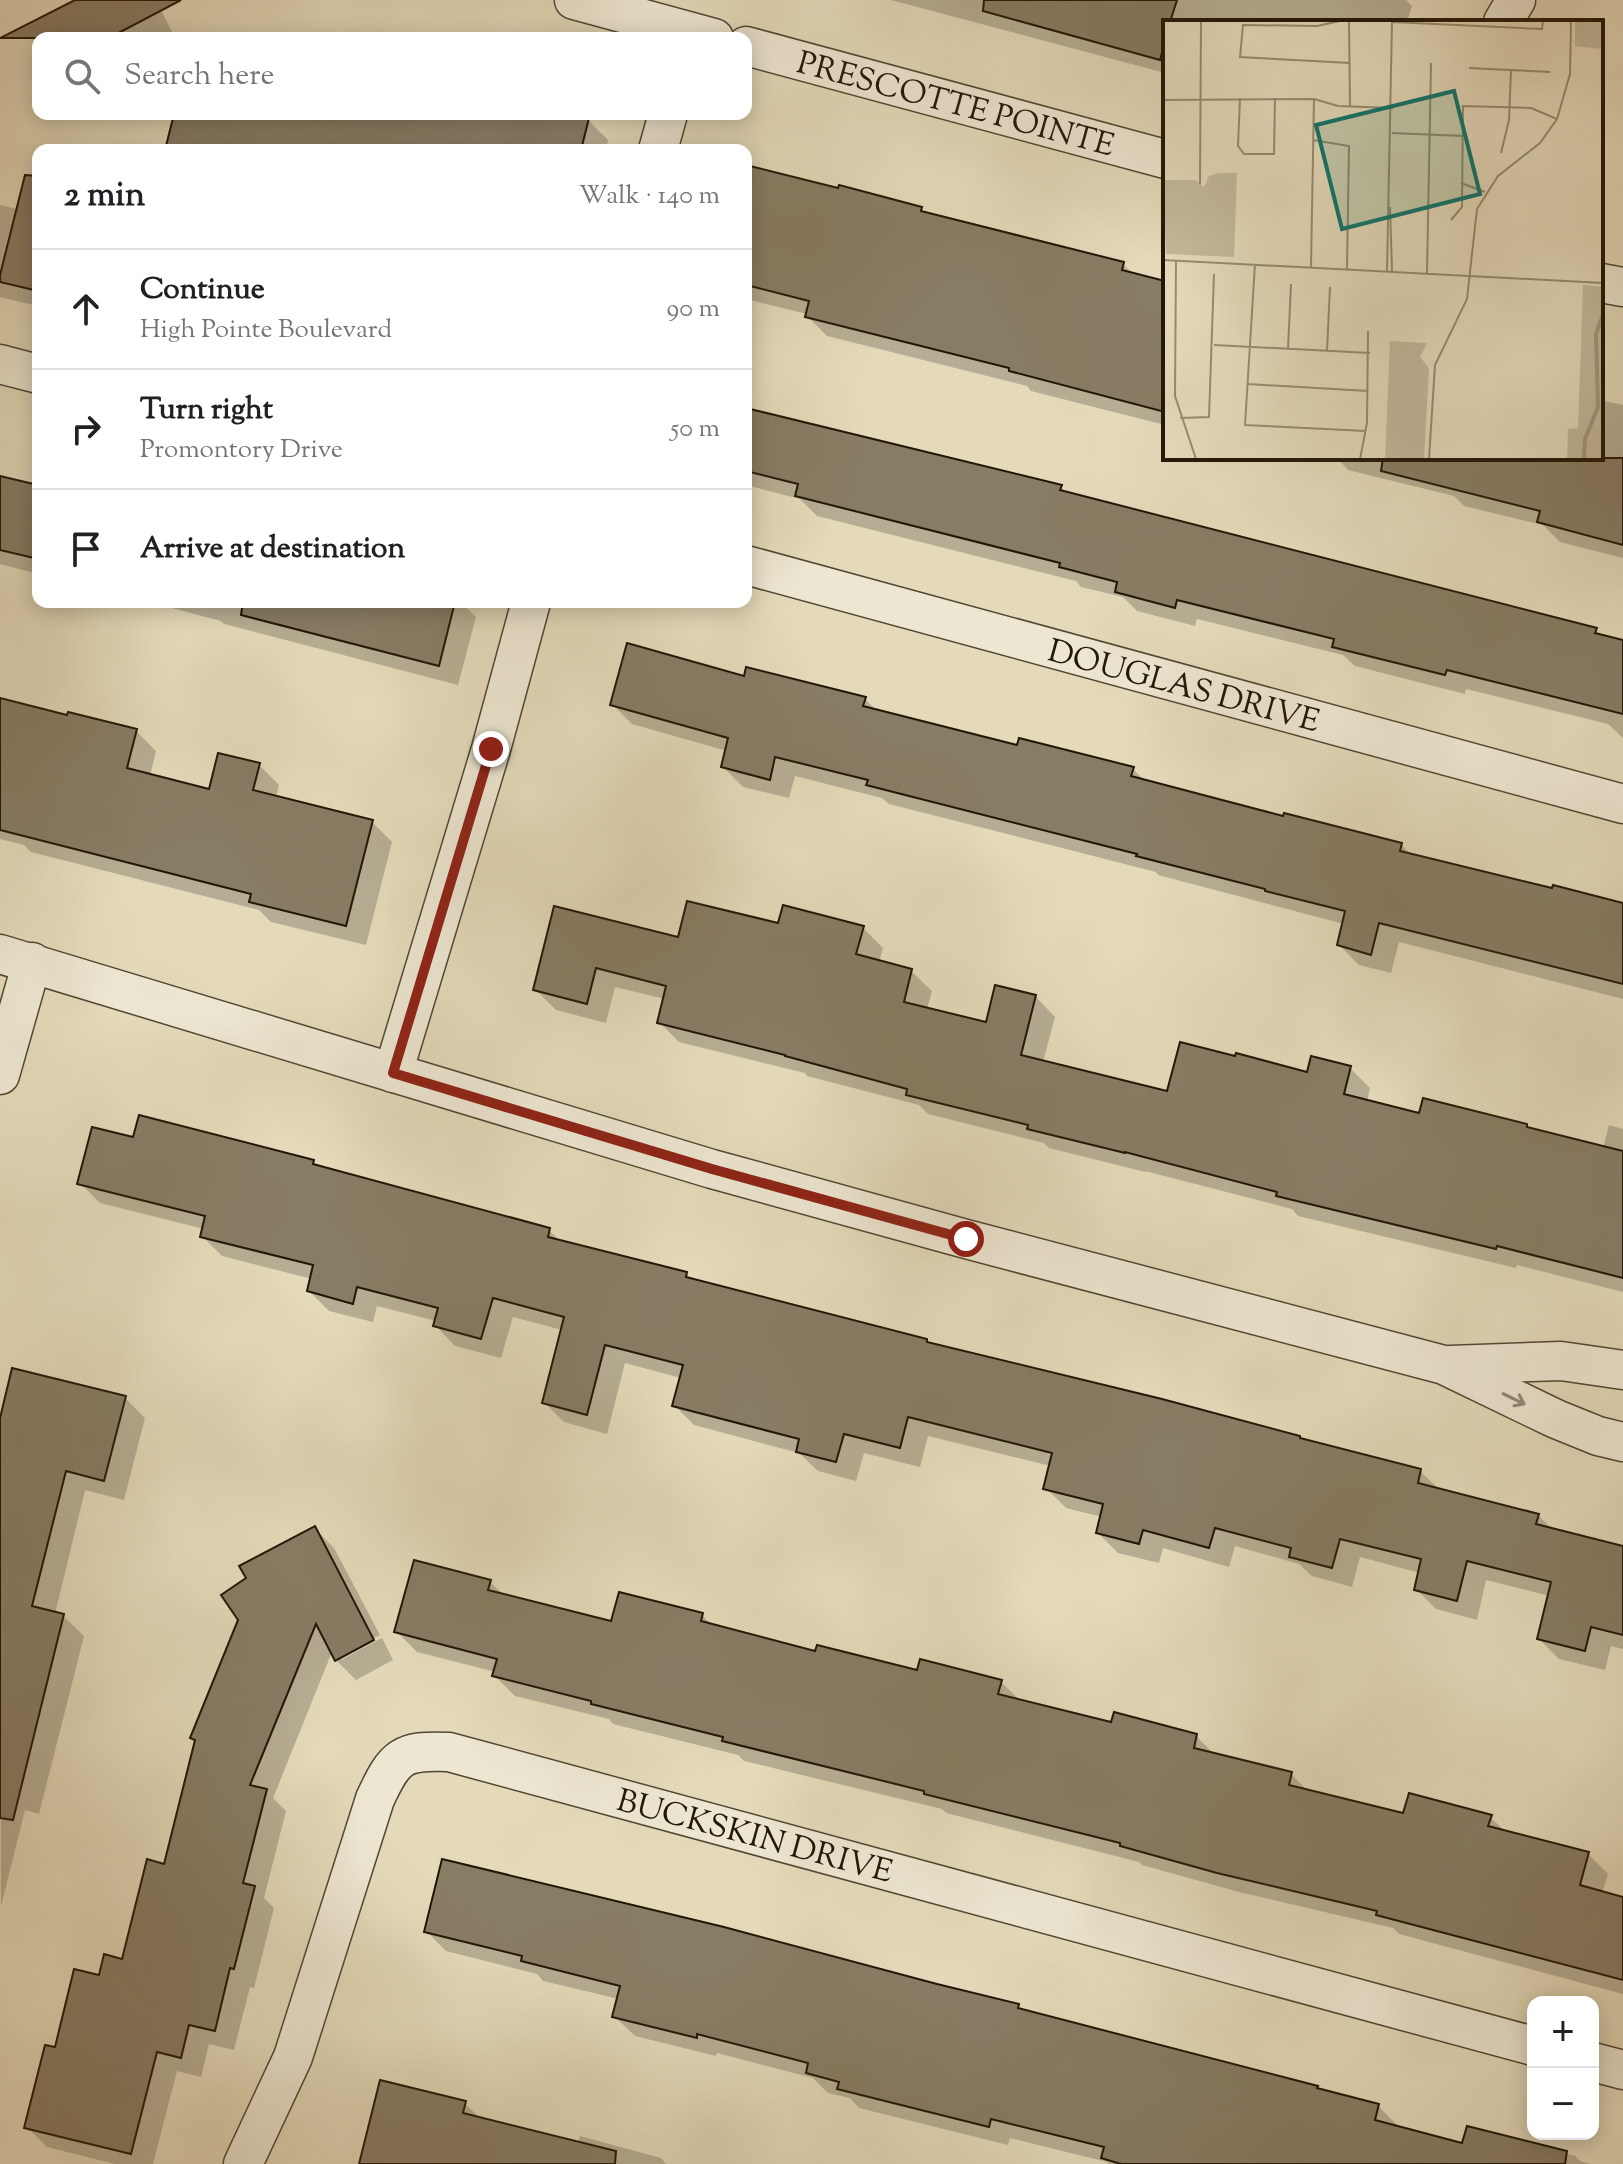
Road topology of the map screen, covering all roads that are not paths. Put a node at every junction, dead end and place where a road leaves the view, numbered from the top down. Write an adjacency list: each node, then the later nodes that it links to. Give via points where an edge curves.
1 (574, 0): 4 (street)
2 (1516, 0): 3 (street)
3 (1504, 20)
4 (684, 32)
5 (752, 48): 8 (street, PRESCOTTE POINTE)
6 (666, 120): 7 (street)
7 (660, 144)
8 (1163, 158)
9 (1603, 283): 10 (street)
10 (1623, 287)
11 (0, 364): 12 (street)
12 (32, 372)
13 (752, 567): 15 (street, DOUGLAS DRIVE)
14 (529, 608): 17 (street)
15 (1623, 804)
16 (16, 958): 17 (street); 18 (street)
17 (393, 1073): 19 (street, via 712,1169)
18 (0, 1075)
19 (1444, 1365): 20 (street, via 1561,1361); 21 (street, one-way to 21, via 1556,1419)
20 (1623, 1370)
21 (1623, 1442)
22 (1527, 2044): 25 (street, BUCKSKIN DRIVE, via 449,1752 420,1750 405,1755 388,1771 375,1799 293,2057)
23 (1599, 2064): 24 (street)
24 (1623, 2070)
25 (243, 2164)

